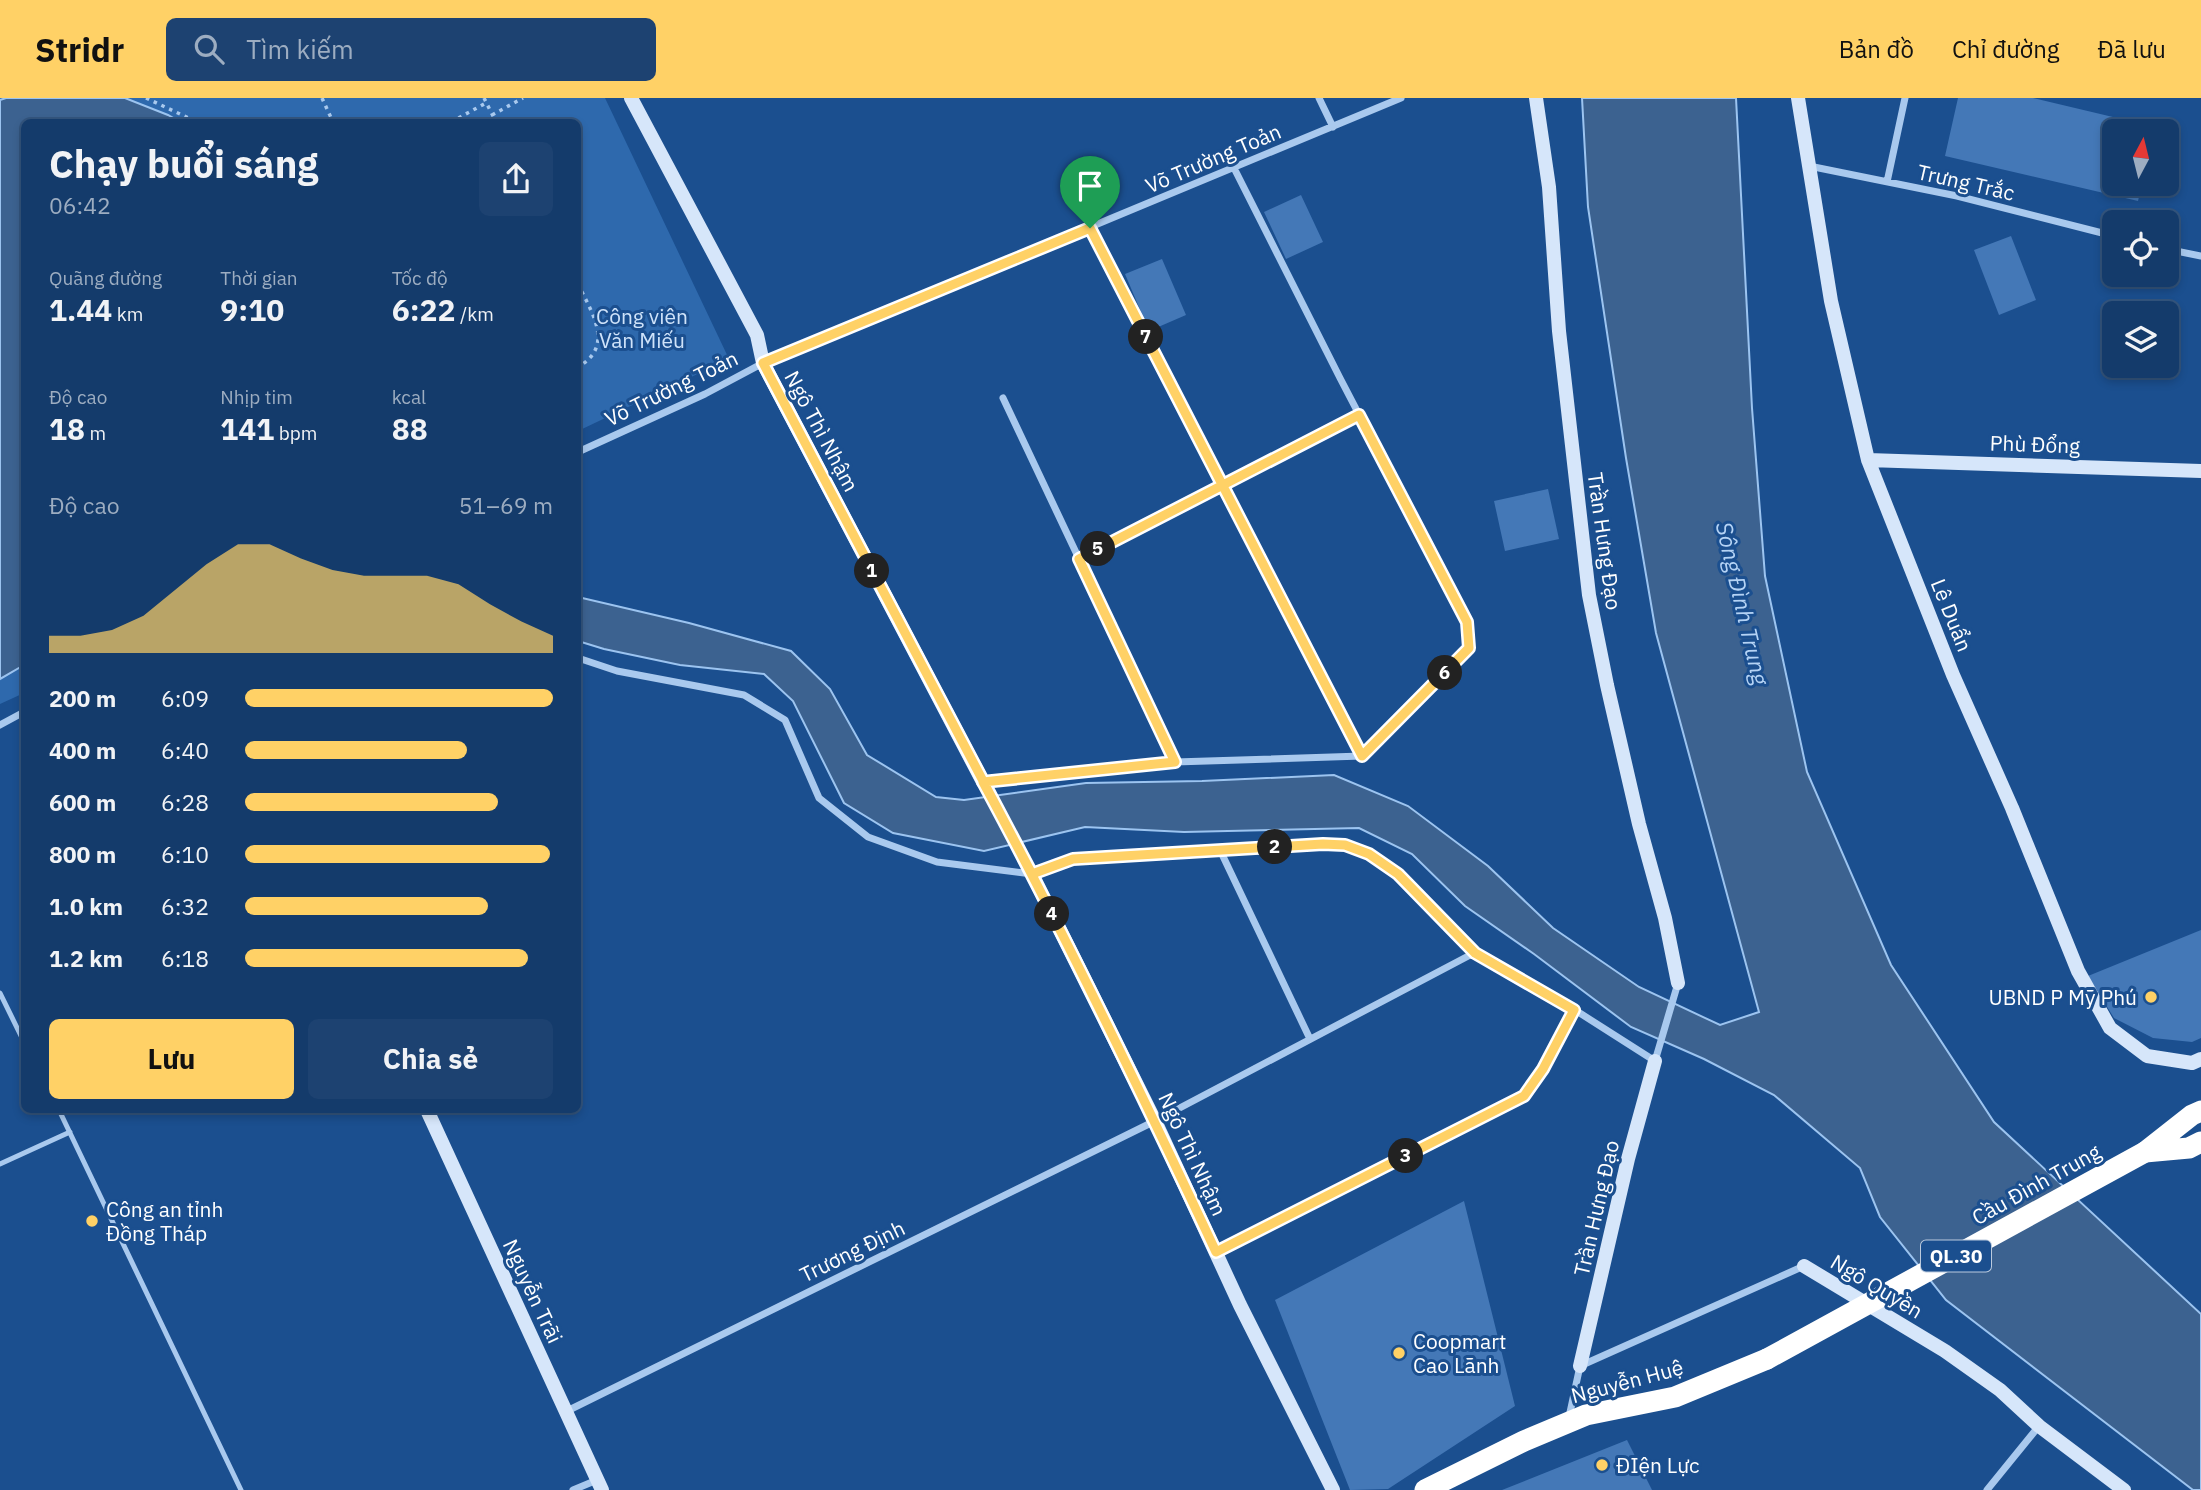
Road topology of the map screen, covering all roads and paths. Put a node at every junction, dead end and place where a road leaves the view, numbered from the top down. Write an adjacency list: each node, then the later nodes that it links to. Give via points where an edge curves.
1 (146, 98): 13 (path)
2 (322, 98): 14 (path)
3 (484, 98): 11 (path)
4 (523, 98): 12 (path)
5 (631, 98): 26 (street, Ngô Thì Nhậm, via 757,335)
6 (1319, 98): 17 (street)
7 (1401, 98): 17 (street, Võ Trường Toản)
8 (1536, 98): 44 (street, Trần Hưng Đạo, via 1589,595)
9 (1798, 98): 18 (street, Lê Duẩn)
10 (1905, 98): 20 (street)
11 (486, 103): 12 (path); 15 (path)
12 (492, 114): 16 (path)
13 (191, 119)
14 (332, 119)
15 (457, 119)
16 (494, 119)
17 (1333, 127): 19 (street, Võ Trường Toản)
18 (1809, 166): 20 (street, Trưng Trắc); 31 (street, Lê Duẩn, via 1831,301)
19 (1234, 168): 21 (street, Võ Trường Toản); 29 (street)
20 (1887, 182): 22 (street, Trưng Trắc)
21 (1090, 228): 26 (street, Võ Trường Toản); 33 (street)
22 (2102, 233)
23 (2179, 252): 24 (street)
24 (2201, 256)
25 (581, 291): 27 (path, via 598,336 596,349)
26 (763, 363): 30 (street, Võ Trường Toản); 40 (street, Ngô Thì Nhậm)
27 (581, 366)
28 (1003, 398): 34 (street)
29 (1359, 415): 33 (street); 38 (street, via 1467,622 1469,648)
30 (581, 451)
31 (1868, 460): 32 (street, Phù Đổng); 49 (street, Lê Duẩn, via 2078,971 2110,1027 2147,1056 2192,1063)
32 (2201, 471)
33 (1221, 486): 34 (street); 38 (street)
34 (1079, 559): 39 (street)
35 (581, 659): 42 (street, via 617,671 744,695 785,720 819,797 868,837 937,862)
36 (21, 714): 37 (street)
37 (0, 725)
38 (1362, 756): 39 (street)
39 (1175, 762): 40 (street)
40 (983, 782): 42 (street)
41 (1220, 850): 42 (street, via 1073,859); 43 (street, via 1323,844 1345,845 1369,854 1398,874); 48 (street)
42 (1032, 874): 54 (street, Ngô Thì Nhậm)
43 (1475, 953): 46 (street); 48 (street, Trương Định)
44 (1678, 983): 50 (street)
45 (0, 993): 47 (lane)
46 (1574, 1010): 50 (street); 59 (street, via 1524,1096)
47 (21, 1036)
48 (1310, 1040): 54 (street, Trương Định)
49 (2201, 1059)
50 (1655, 1061): 62 (street, Trần Hưng Đạo)
51 (2201, 1111): 57 (highway, QL.30)
52 (61, 1113): 55 (lane)
53 (428, 1113): 63 (street, Nguyễn Trãi)
54 (1155, 1121): 59 (street, Ngô Thì Nhậm); 63 (street, Trương Định)
55 (71, 1132): 58 (lane); 67 (lane)
56 (2195, 1147): 57 (highway, QL.30)
57 (2145, 1152): 61 (highway, Cầu Đình Trung / QL.30, bridge)
58 (0, 1164)
59 (1216, 1252): 69 (street, Ngô Thì Nhậm)
60 (1804, 1266): 62 (street, Ngô Quyền); 65 (street, Ngô Quyền, via 1945,1352 2000,1390)
61 (1767, 1359): 64 (highway, Nguyễn Huệ / QL.30, via 1675,1397)
62 (1580, 1366): 64 (street)
63 (565, 1412): 66 (street, Nguyễn Trãi)
64 (1567, 1423): 70 (highway, Nguyễn Huệ / QL.30)
65 (2039, 1426): 71 (street); 72 (street, Ngô Quyền)
66 (599, 1485): 68 (street)
67 (241, 1490)
68 (573, 1490)
69 (1333, 1490)
70 (1425, 1490)
71 (1987, 1490)
72 (2124, 1490)

